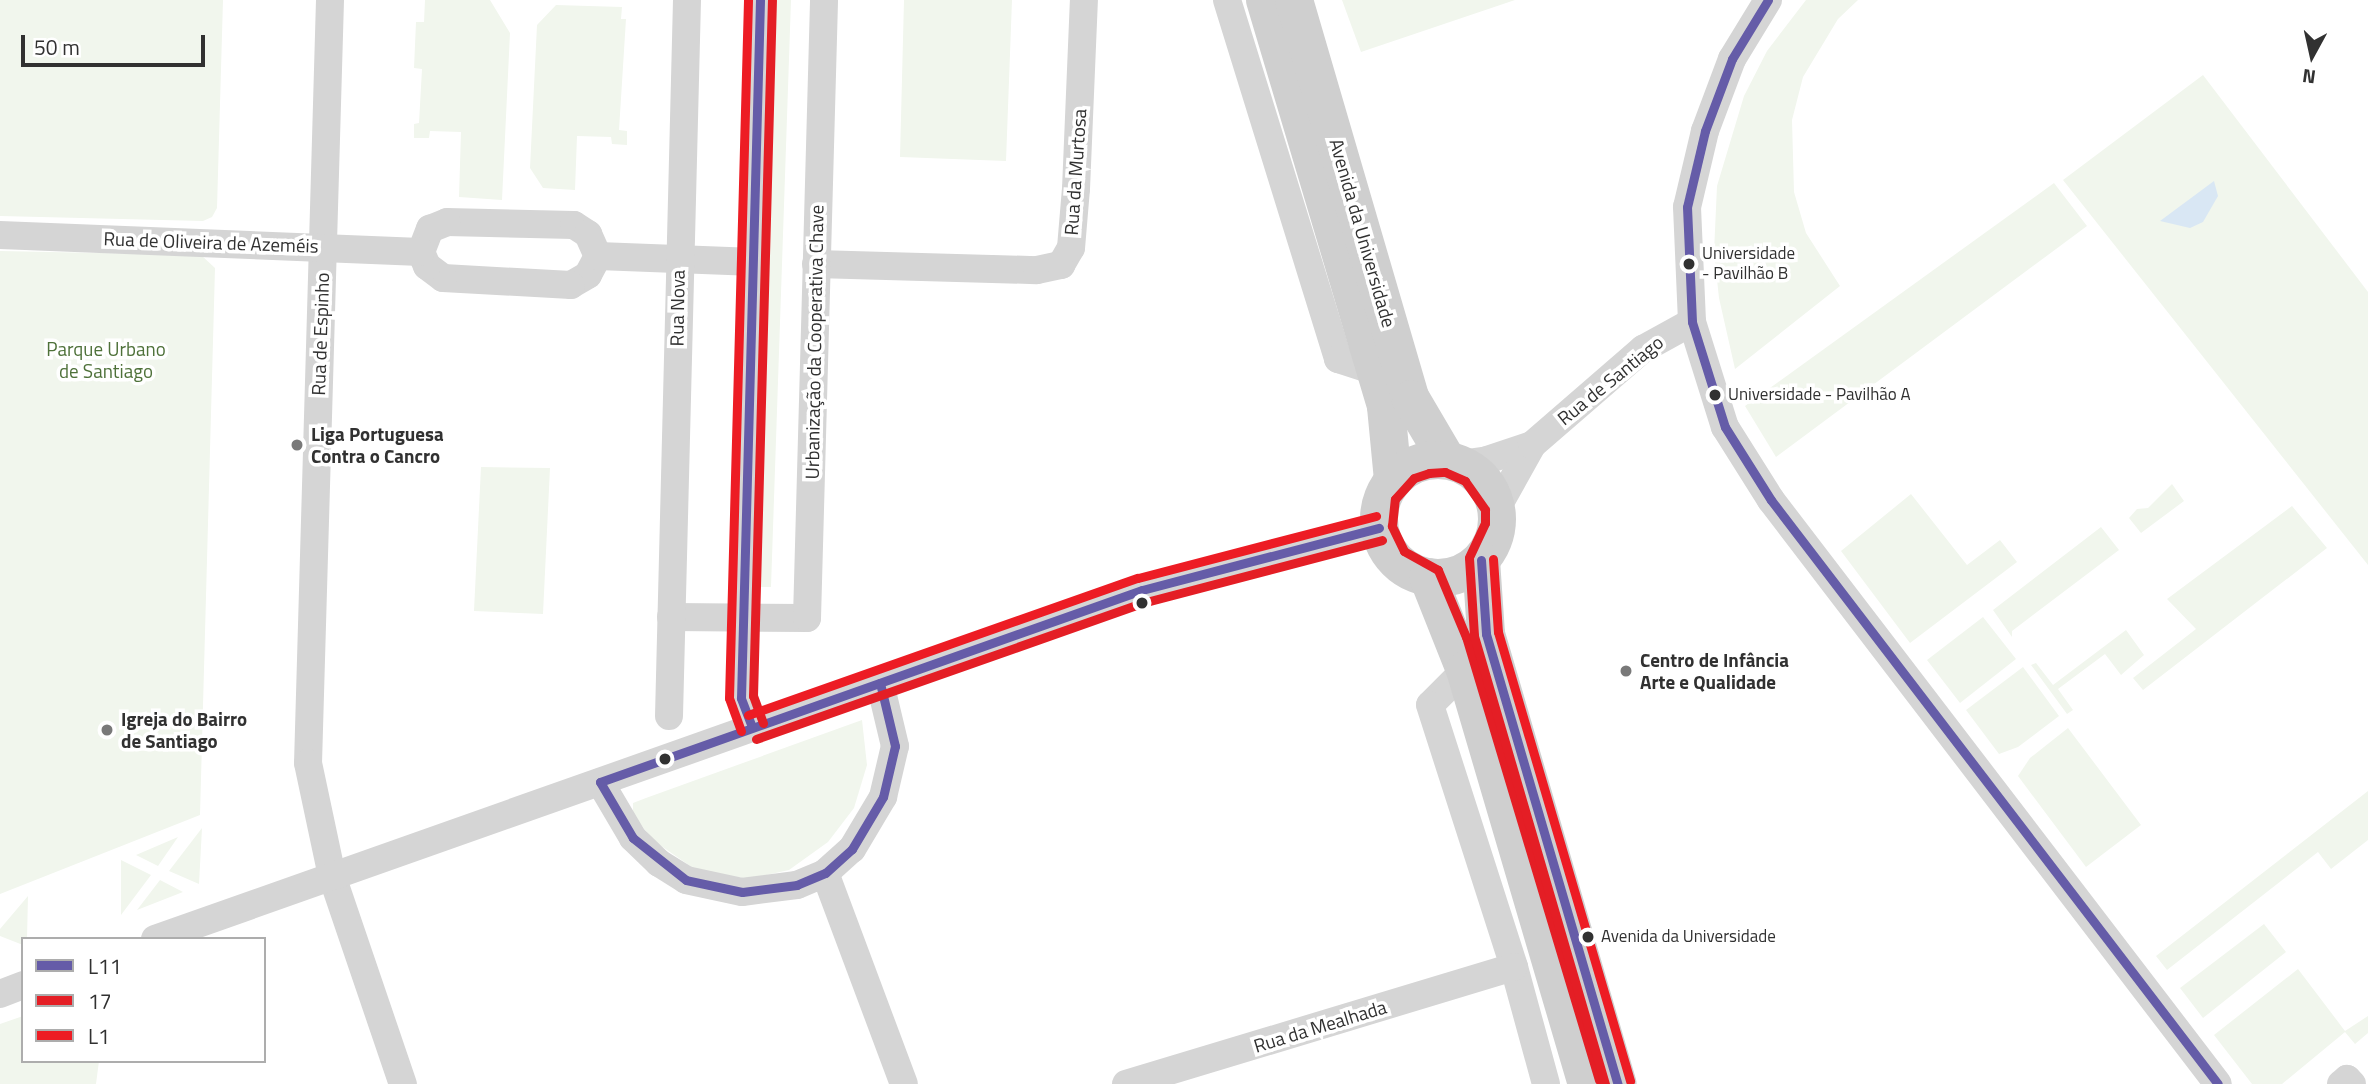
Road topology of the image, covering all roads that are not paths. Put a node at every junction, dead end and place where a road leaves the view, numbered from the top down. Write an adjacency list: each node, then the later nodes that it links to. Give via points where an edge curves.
1 (330, 0): 11 (street, Rua de Espinho)
2 (687, 0): 14 (street, Rua Nova)
3 (760, 0): 15 (street)
4 (824, 0): 16 (street, Urbanização da Cooperativa Chave)
5 (1084, 0): 16 (street, Rua da Murtosa, via 1071,248 1061,265 1037,270)
6 (1227, 0): 18 (street, via 1338,359)
7 (1265, 0): 18 (main road, Avenida da Universidade)
8 (1294, 0): 20 (main road, Avenida da Universidade, via 1411,400)
9 (1768, 0): 17 (street, Rua de Santiago, via 1732,59 1705,131 1687,207)
10 (0, 235): 11 (street, Rua de Oliveira de Azeméis)
11 (322, 246): 12 (street, Rua de Oliveira de Azeméis); 34 (street, Rua de Espinho, via 308,763)
12 (421, 252): 13 (street, via 427,266 443,278 571,285 588,275); 13 (street, via 430,229 447,222 574,225 588,234)
13 (598, 256): 14 (street)
14 (678, 258): 15 (street); 26 (street, Rua Nova)
15 (755, 262): 27 (street)
16 (816, 264): 27 (street, Urbanização da Cooperativa Chave, via 807,618)
17 (1692, 322): 19 (street, Rua de Santiago, via 1643,349); 45 (street, Rua de Santiago, via 1721,417 1745,464)
18 (1374, 371): 21 (main road, Avenida da Universidade, via 1386,407)
19 (1531, 445): 20 (street, Rua de Santiago, via 1487,460); 22 (street, Rua de Santiago)
20 (1453, 462): 21 (main road, via 1408,467); 22 (main road, via 1484,481)
21 (1393, 480): 23 (main road, via 1383,494)
22 (1497, 508): 24 (main road, via 1492,544)
23 (1379, 528): 25 (main road, via 1395,560); 29 (street, via 1142,590)
24 (1481, 560): 25 (main road, via 1466,571); 44 (main road, via 1486,634)
25 (1428, 577): 28 (main road)
26 (671, 617): 27 (street); 30 (street, Rua Nova)
27 (742, 620): 31 (street, via 741,698)
28 (1465, 670): 36 (street, via 1430,705); 43 (main road)
29 (880, 682): 31 (street); 33 (street, via 895,746 883,797 852,849)
30 (669, 716)
31 (752, 727): 32 (street)
32 (600, 782): 33 (street, via 633,838 686,880 742,892 797,885); 34 (street)
33 (825, 873): 40 (street)
34 (332, 876): 35 (street); 39 (street, Rua de Espinho)
35 (161, 937)
36 (1514, 967): 41 (street, Rua da Mealhada); 42 (street)
37 (21, 986): 38 (street)
38 (0, 994)
39 (403, 1084)
40 (904, 1084)
41 (1126, 1084)
42 (1546, 1084)
43 (1587, 1084)
44 (1618, 1084)
45 (2218, 1084)

